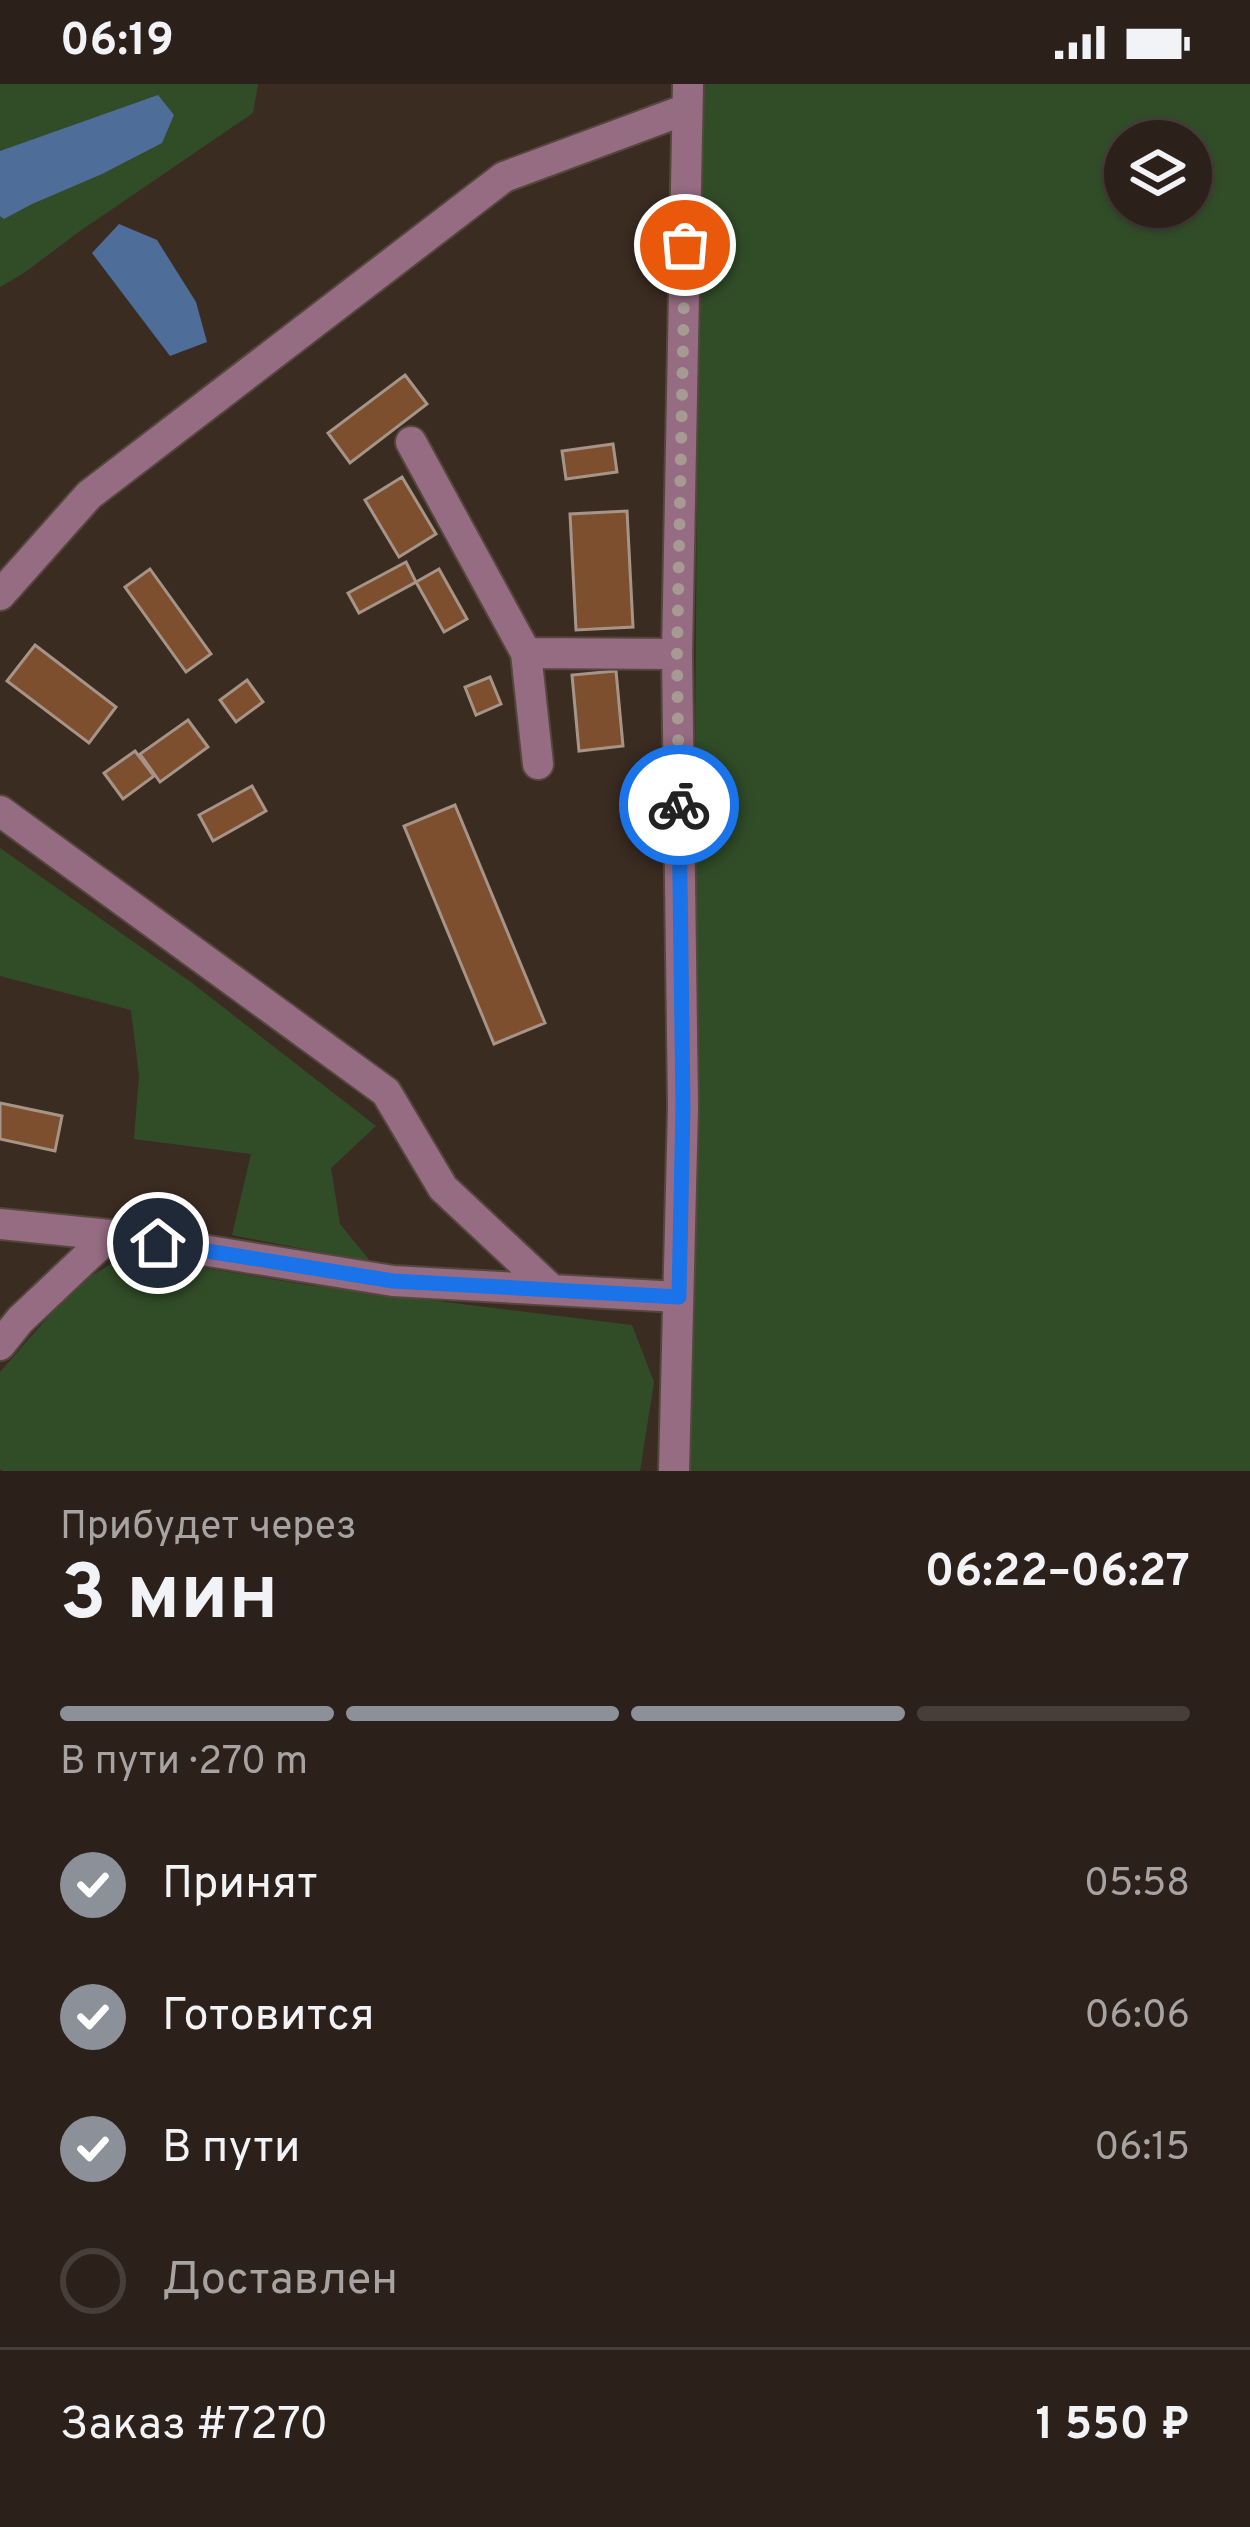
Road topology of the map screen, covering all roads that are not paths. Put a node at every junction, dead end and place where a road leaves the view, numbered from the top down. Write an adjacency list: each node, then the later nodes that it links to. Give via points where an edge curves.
1 (688, 97): 3 (street, via 504,177 89,495); 5 (street)
2 (411, 442): 4 (street)
3 (0, 595)
4 (526, 653): 5 (street); 6 (street)
5 (677, 654): 11 (street)
6 (538, 764)
7 (0, 811): 10 (street, via 386,1092 443,1188)
8 (0, 1224): 9 (street)
9 (110, 1235): 10 (street, via 393,1281); 12 (street)
10 (552, 1290): 11 (street)
11 (679, 1297): 13 (street)
12 (0, 1345)
13 (674, 1471)

